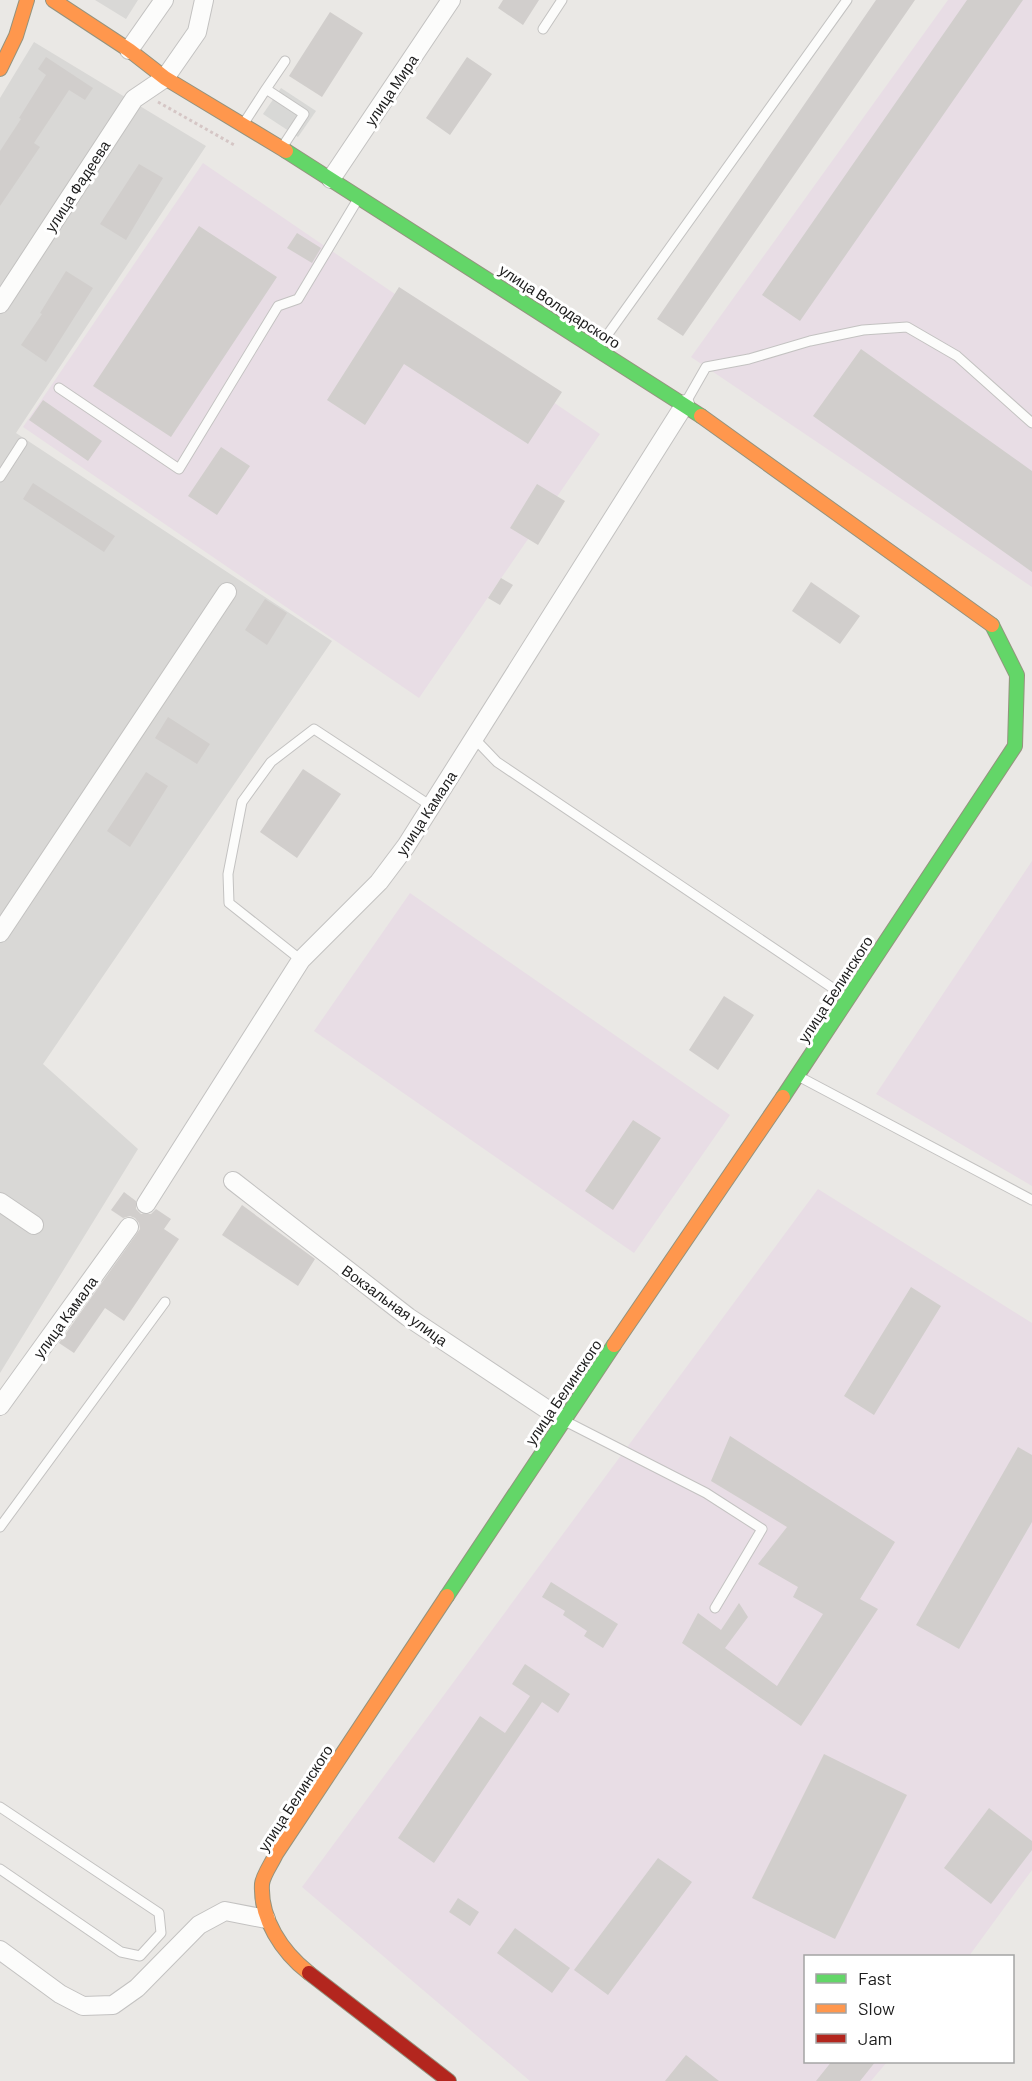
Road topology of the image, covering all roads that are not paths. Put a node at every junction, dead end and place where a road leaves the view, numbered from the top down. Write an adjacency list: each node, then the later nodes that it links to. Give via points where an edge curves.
1 (27, 0): 11 (street)
2 (53, 0): 9 (street, улица Володарского)
3 (164, 0): 9 (street)
4 (204, 0): 12 (street, via 197,32)
5 (451, 0): 16 (street, улица Мира)
6 (562, 0): 8 (lane)
7 (847, 0): 19 (lane)
8 (543, 29)
9 (129, 50): 12 (street, улица Володарского)
10 (285, 61): 13 (lane)
11 (0, 69)
12 (165, 78): 14 (street, улица Володарского); 18 (street, улица Фадеева, via 134,99)
13 (266, 90): 14 (lane); 15 (lane, via 304,114)
14 (243, 124): 15 (street, улица Володарского)
15 (282, 148): 16 (street, улица Володарского)
16 (331, 179): 17 (street, улица Володарского)
17 (359, 197): 19 (street, улица Володарского); 20 (lane, via 298,299 278,306 179,469)
18 (0, 304)
19 (597, 350): 21 (street, улица Володарского)
20 (59, 388)
21 (685, 404): 22 (lane, via 706,367 863,330 907,327 957,356); 26 (street, улица Володарского, via 992,623); 27 (street, улица Камала)
22 (1032, 423)
23 (21, 443): 24 (lane)
24 (0, 477)
25 (226, 592): 29 (street)
26 (1017, 675): 31 (street, улица Белинского, via 1015,746)
27 (474, 738): 28 (street, улица Камала); 31 (lane, via 497,762)
28 (431, 806): 30 (street, улица Камала, via 379,882); 30 (lane, via 314,729 271,762 242,801 228,874 229,903)
29 (0, 933)
30 (301, 960): 36 (street, улица Камала)
31 (848, 998): 32 (street, улица Белинского)
32 (797, 1076): 34 (lane); 41 (street, улица Белинского)
33 (233, 1182): 41 (street, Вокзальная улица, via 408,1317)
34 (1032, 1200)
35 (0, 1202): 37 (street)
36 (146, 1204)
37 (34, 1225)
38 (129, 1227): 40 (street, улица Камала)
39 (165, 1302): 42 (lane)
40 (0, 1406)
41 (563, 1420): 43 (lane, via 706,1493 762,1529); 46 (street, улица Белинского, via 276,1854 261,1882)
42 (0, 1527)
43 (715, 1608)
44 (0, 1807): 45 (lane, via 159,1913 161,1933 140,1956 122,1952)
45 (0, 1869)
46 (266, 1919): 47 (street, via 225,1911 199,1925 137,1988 113,2005 83,2006); 48 (street, улица Белинского, via 295,1962)
47 (0, 1950)
48 (449, 2081)

